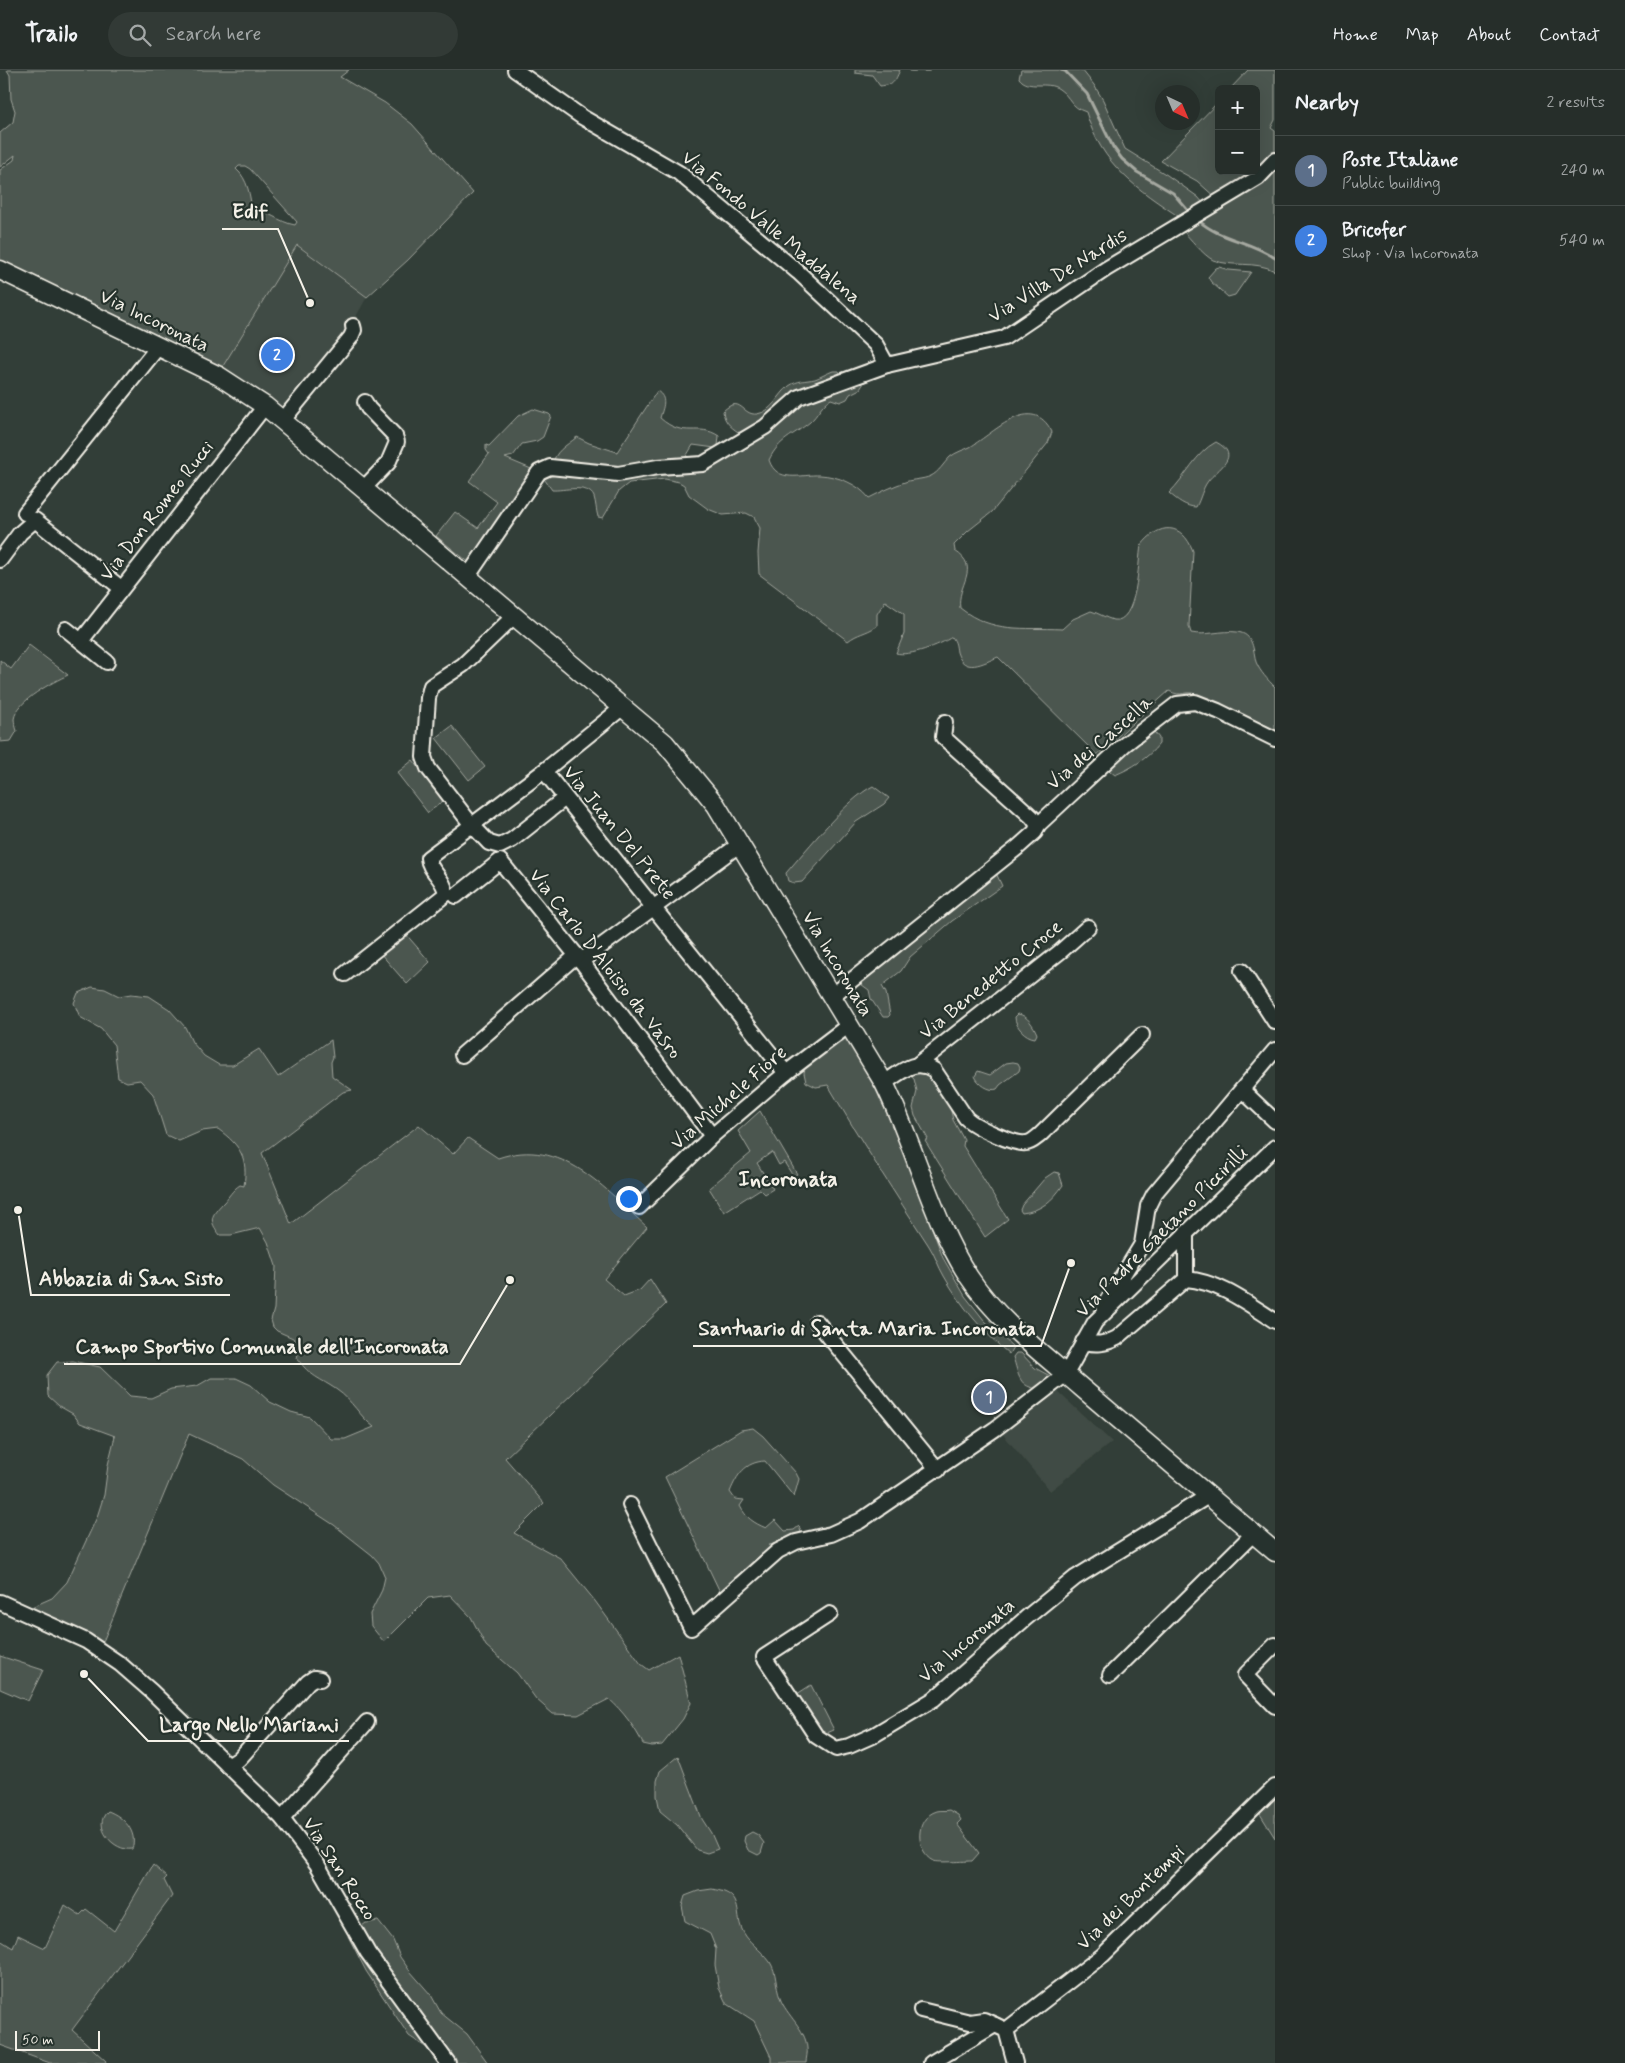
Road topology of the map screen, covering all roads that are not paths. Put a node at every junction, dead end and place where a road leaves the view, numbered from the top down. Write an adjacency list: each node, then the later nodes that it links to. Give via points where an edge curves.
1 (515, 70): 6 (street, Via Fondo Valle Maddalena, via 582,117 679,173 798,272 876,345)
2 (1275, 160): 6 (street, Via Villa De Nardis, via 1258,178 1106,269 1004,338)
3 (0, 270): 5 (main road, Via Incoronata)
4 (353, 326): 9 (street, via 351,337)
5 (158, 347): 8 (main road, Via Incoronata, via 219,376); 11 (street)
6 (887, 365): 13 (street, Via Villa De Nardis, via 799,397 764,427 703,464 658,466 618,474 550,467 539,472)
7 (365, 402): 10 (street, via 397,442 388,463)
8 (265, 406): 9 (main road, Via Incoronata); 14 (street, Via Don Romeo Rucci)
9 (283, 420): 10 (main road, Via Incoronata)
10 (364, 488): 13 (main road, Via Incoronata)
11 (25, 513)
12 (0, 560): 14 (street, via 20,533 35,520)
13 (468, 576): 15 (main road, Via Incoronata)
14 (121, 588): 17 (street, Via Don Romeo Rucci)
15 (514, 616): 19 (main road, Via Incoronata); 24 (street, via 462,665 440,678 429,690 424,757 433,775)
16 (66, 629): 17 (street)
17 (81, 641): 18 (street)
18 (107, 662)
19 (623, 707): 22 (street); 26 (main road, Via Incoronata, via 665,743 702,786)
20 (945, 722): 25 (street, via 943,737)
21 (1275, 739): 25 (street, Via dei Cascella, via 1195,702 1176,704 1124,745)
22 (544, 771): 23 (street, Via Juan Del Prete); 24 (street, Via Juan Del Prete)
23 (565, 798): 24 (street, via 500,846 489,843); 28 (street, Via Juan Del Prete)
24 (471, 824): 32 (street, Via Juan Del Prete, via 428,858 428,864 446,888 446,894)
25 (1038, 825): 33 (street, Via dei Cascella, via 1035,832 1017,848)
26 (740, 844): 28 (street); 33 (main road, Via Incoronata)
27 (456, 896): 30 (street, Via Carlo D'Aloisio da Vasro, via 500,861)
28 (652, 907): 30 (street); 40 (street, Via Juan Del Prete)
29 (1088, 926): 39 (street, Via Benedetto Croce)
30 (579, 958): 38 (street); 44 (street, Via Carlo D'Aloisio da Vasro)
31 (1242, 971): 34 (street)
32 (345, 974)
33 (832, 996): 35 (main road, Via Incoronata)
34 (1275, 1022)
35 (849, 1026): 40 (street, Via Michele Fiore); 41 (main road, Via Incoronata)
36 (1142, 1035): 39 (street, via 1028,1143 1018,1143 972,1124 934,1070)
37 (1275, 1050): 42 (street)
38 (462, 1055)
39 (918, 1064): 41 (street, Via Benedetto Croce)
40 (786, 1073): 44 (street, Via Michele Fiore)
41 (884, 1084): 53 (main road, Via Incoronata, via 897,1109 940,1220 968,1276 986,1301)
42 (1242, 1090): 43 (street); 51 (street, via 1154,1194 1148,1206 1142,1244)
43 (1275, 1121)
44 (712, 1136): 46 (street, Via Michele Fiore)
45 (1275, 1147): 47 (street, Via Padre Gaetano Piccirilli)
46 (639, 1207)
47 (1186, 1233): 48 (street); 51 (street, Via Padre Gaetano Piccirilli)
48 (1186, 1279): 49 (street, via 1201,1280 1228,1291); 52 (street, via 1117,1338 1107,1343)
49 (1275, 1321)
50 (817, 1322): 54 (street)
51 (1095, 1322): 52 (street, Via Padre Gaetano Piccirilli)
52 (1083, 1342): 53 (street, Via Padre Gaetano Piccirilli)
53 (1066, 1374): 54 (street); 55 (main road, Via Incoronata)
54 (938, 1470): 56 (street, via 860,1521 778,1550 691,1628)
55 (1208, 1496): 57 (main road, Via Incoronata); 60 (street, Via Incoronata, via 1075,1578 934,1698 874,1734 836,1749 816,1736 764,1657)
56 (630, 1505)
57 (1253, 1534): 58 (main road, Via Incoronata); 62 (street)
58 (1275, 1552)
59 (1, 1606): 66 (street, Via San Rocco, via 86,1641 120,1664)
60 (830, 1614)
61 (1275, 1646): 64 (street, via 1244,1674)
62 (1110, 1675)
63 (320, 1679): 66 (street, via 308,1682 239,1759)
64 (1275, 1706)
65 (367, 1722): 68 (street)
66 (228, 1766): 68 (street, Via San Rocco)
67 (1275, 1786): 70 (street, Via dei Bontempi, via 1103,1955)
68 (282, 1818): 71 (street, Via San Rocco, via 317,1864 368,1953)
69 (920, 2010): 70 (street, via 970,2022 984,2020)
70 (1001, 2028): 72 (street, Via dei Bontempi); 73 (street)
71 (448, 2063)
72 (932, 2063)
73 (1015, 2063)

